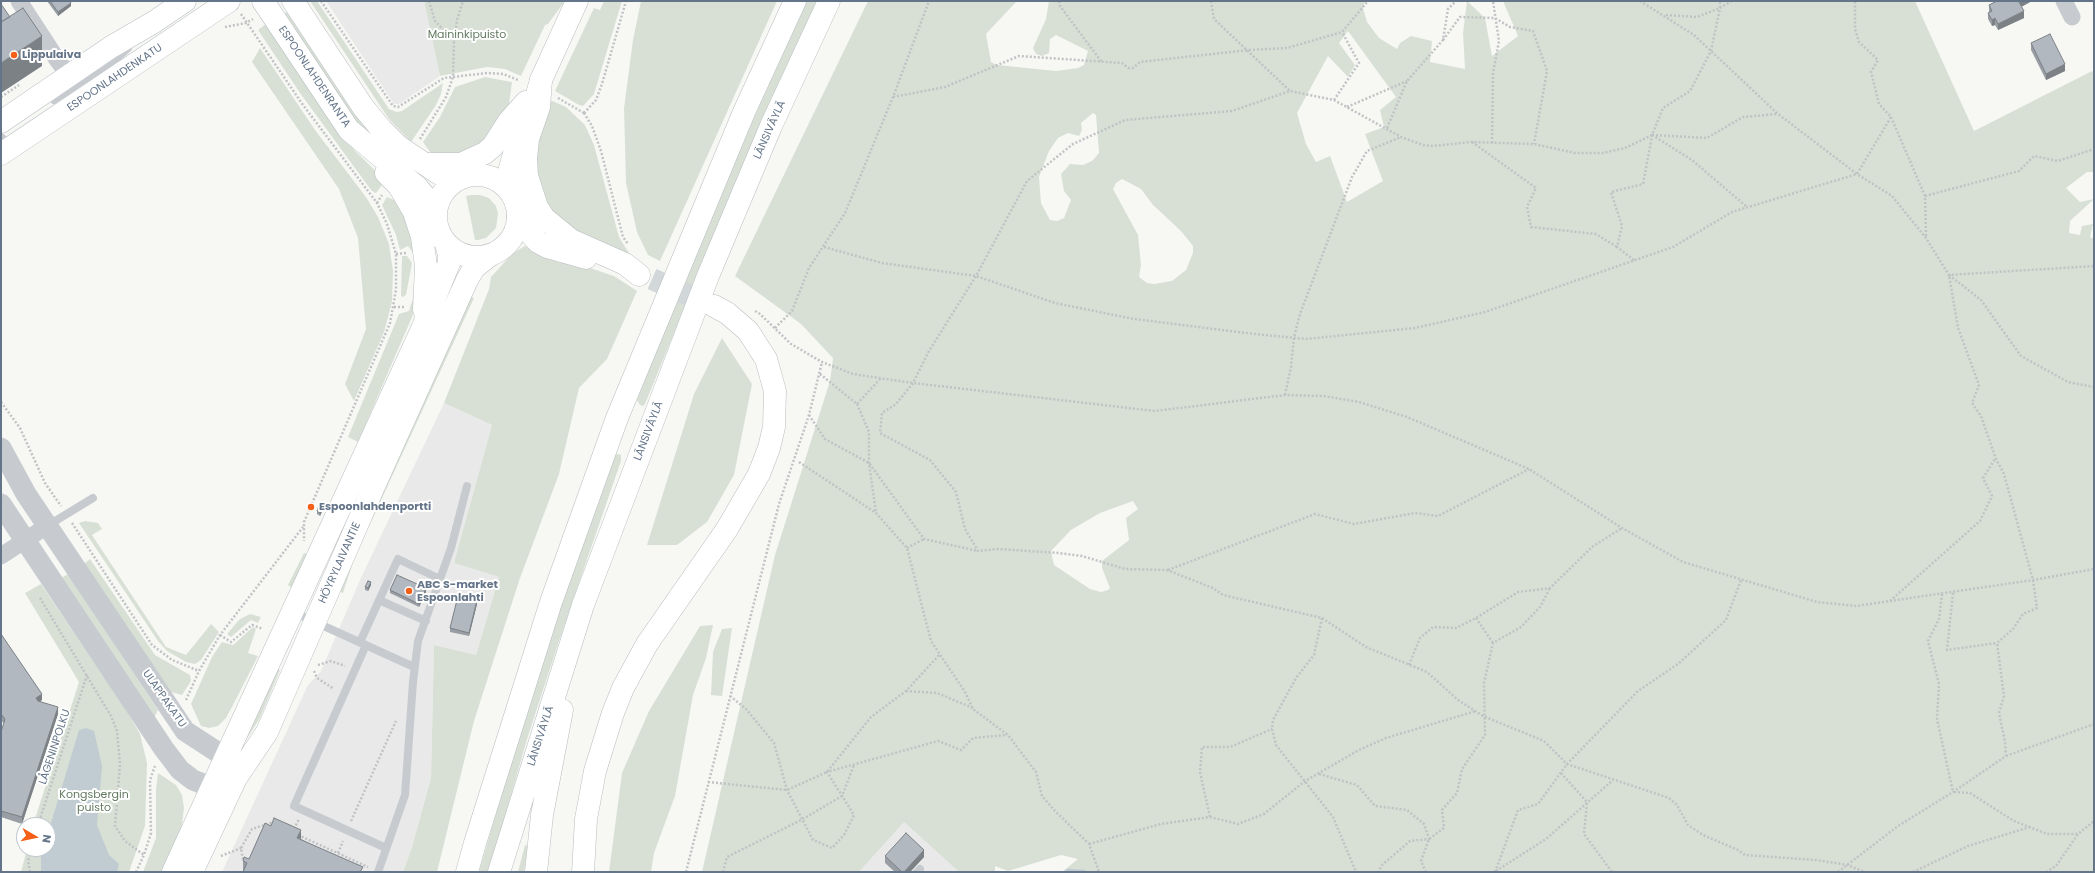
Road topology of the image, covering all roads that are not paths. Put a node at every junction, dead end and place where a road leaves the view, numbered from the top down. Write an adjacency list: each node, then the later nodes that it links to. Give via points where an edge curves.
1 (19, 1): 14 (street)
2 (185, 1): 11 (main road, ESPOONLAHDENKATU)
3 (229, 1): 12 (main road, ESPOONLAHDENKATU)
4 (263, 1): 19 (main road, ESPOONLAHDENRANTA)
5 (293, 1): 20 (main road, via 363,107 398,146)
6 (577, 1): 15 (main road)
7 (795, 1): 51 (main road, via 738,126 617,418 551,602)
8 (829, 1): 38 (main road, LÄNSIVÄYLÄ, via 771,126 708,276)
9 (2064, 1): 10 (street)
10 (2072, 17)
11 (154, 22): 13 (lane); 14 (main road, ESPOONLAHDENKATU)
12 (170, 40): 13 (lane); 18 (main road, ESPOONLAHDENKATU)
13 (116, 59): 16 (lane)
14 (69, 75): 18 (main road, ESPOONLAHDENKATU)
15 (546, 87): 17 (main road); 22 (main road, via 534,105 515,150 509,172 509,184); 24 (main road, via 528,139 526,158 527,176 537,207 544,218 571,240 626,264 646,277 548,247 530,236)
16 (54, 100)
17 (526, 102): 20 (main road, via 509,121 493,146 485,152 461,164); 21 (main road, via 505,144 487,165)
18 (5, 130)
19 (349, 130): 23 (main road, ESPOONLAHDENRANTA, via 417,187 428,200); 28 (main road, HÖYRYLAIVANTIE, via 363,150 399,186 414,212 422,237 426,266)
20 (426, 164): 21 (main road, via 450,178)
21 (466, 177): 22 (main road, via 490,177 507,187); 23 (main road, via 451,184 443,193)
22 (513, 195): 24 (main road)
23 (435, 216): 25 (main road, via 440,236)
24 (518, 217): 26 (main road, via 516,230 510,241 501,250)
25 (446, 244): 26 (main road, via 455,252 466,256); 28 (main road, HÖYRYLAIVANTIE, via 448,263)
26 (489, 256): 40 (main road, HÖYRYLAIVANTIE, via 474,268 467,280)
27 (714, 306): 54 (main road, via 727,313 748,331 766,359 775,391 774,428 759,474 726,528 646,644 623,688 595,771 586,819)
28 (422, 329): 39 (main road, HÖYRYLAIVANTIE)
29 (2, 450): 33 (street, ULAPPAKATU, via 19,484)
30 (467, 486): 36 (lane)
31 (93, 498): 33 (lane)
32 (1, 504): 34 (street)
33 (47, 526): 34 (street); 44 (street, ULAPPAKATU, via 185,731)
34 (25, 540): 35 (street); 46 (street, via 164,749 180,770 193,780)
35 (1, 556)
36 (440, 580): 37 (lane, via 398,559); 41 (lane)
37 (379, 600): 41 (lane); 42 (lane)
38 (582, 605): 52 (main road, LÄNSIVÄYLÄ); 53 (main road, via 542,815)
39 (293, 612): 40 (lane); 44 (main road, HÖYRYLAIVANTIE)
40 (314, 621): 42 (lane); 45 (main road, HÖYRYLAIVANTIE, via 267,732)
41 (426, 621): 43 (lane, via 418,641)
42 (363, 643): 43 (lane); 47 (lane, via 355,671 294,806)
43 (414, 667): 47 (lane, via 405,795)
44 (225, 757): 45 (street, ULAPPAKATU); 46 (main road, HÖYRYLAIVANTIE)
45 (236, 778): 46 (street); 49 (main road, HÖYRYLAIVANTIE)
46 (212, 787): 48 (main road, HÖYRYLAIVANTIE)
47 (386, 848): 50 (lane)
48 (173, 872)
49 (192, 872)
50 (378, 872)
51 (467, 872)
52 (499, 872)
53 (536, 872)
54 (583, 872)

